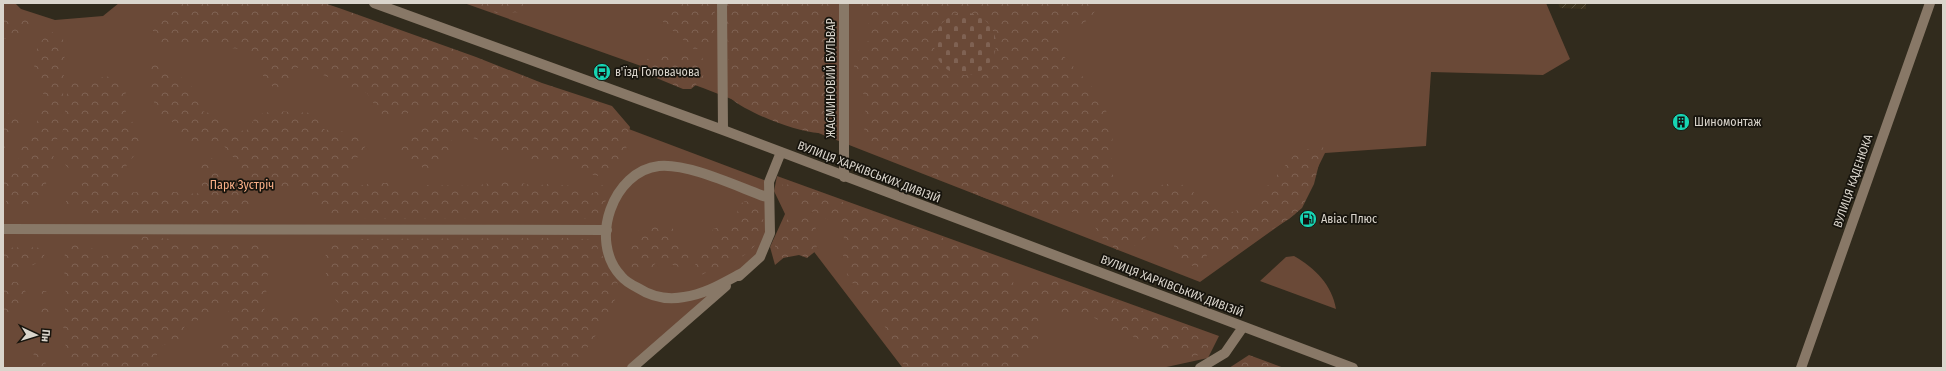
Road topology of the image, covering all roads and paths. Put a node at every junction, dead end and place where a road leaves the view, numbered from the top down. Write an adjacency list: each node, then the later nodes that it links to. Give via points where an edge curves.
1 (374, 3): 5 (street, ВУЛИЦЯ ХАРКІВСЬКИХ ДИВІЗІЙ)
2 (722, 3): 5 (street)
3 (844, 3): 7 (street, ЖАСМИНОВИЙ БУЛЬВАР)
4 (1930, 3): 16 (street, ВУЛИЦЯ КАДЕНЮКА)
5 (723, 130): 6 (street, ВУЛИЦЯ ХАРКІВСЬКИХ ДИВІЗІЙ)
6 (781, 152): 7 (street, ВУЛИЦЯ ХАРКІВСЬКИХ ДИВІЗІЙ); 8 (street, via 769,182)
7 (844, 177): 12 (street, ВУЛИЦЯ ХАРКІВСЬКИХ ДИВІЗІЙ)
8 (769, 198): 10 (street, via 682,167 650,167 635,175 620,191 614,200); 11 (street, via 770,233 760,257)
9 (3, 229): 10 (street)
10 (607, 230): 11 (street, via 609,253 620,275 642,291 654,296 684,297 709,291)
11 (742, 273): 13 (street)
12 (1243, 327): 14 (street, via 1225,353); 15 (street, ВУЛИЦЯ ХАРКІВСЬКИХ ДИВІЗІЙ)
13 (632, 368)
14 (1200, 368)
15 (1353, 368)
16 (1801, 368)

